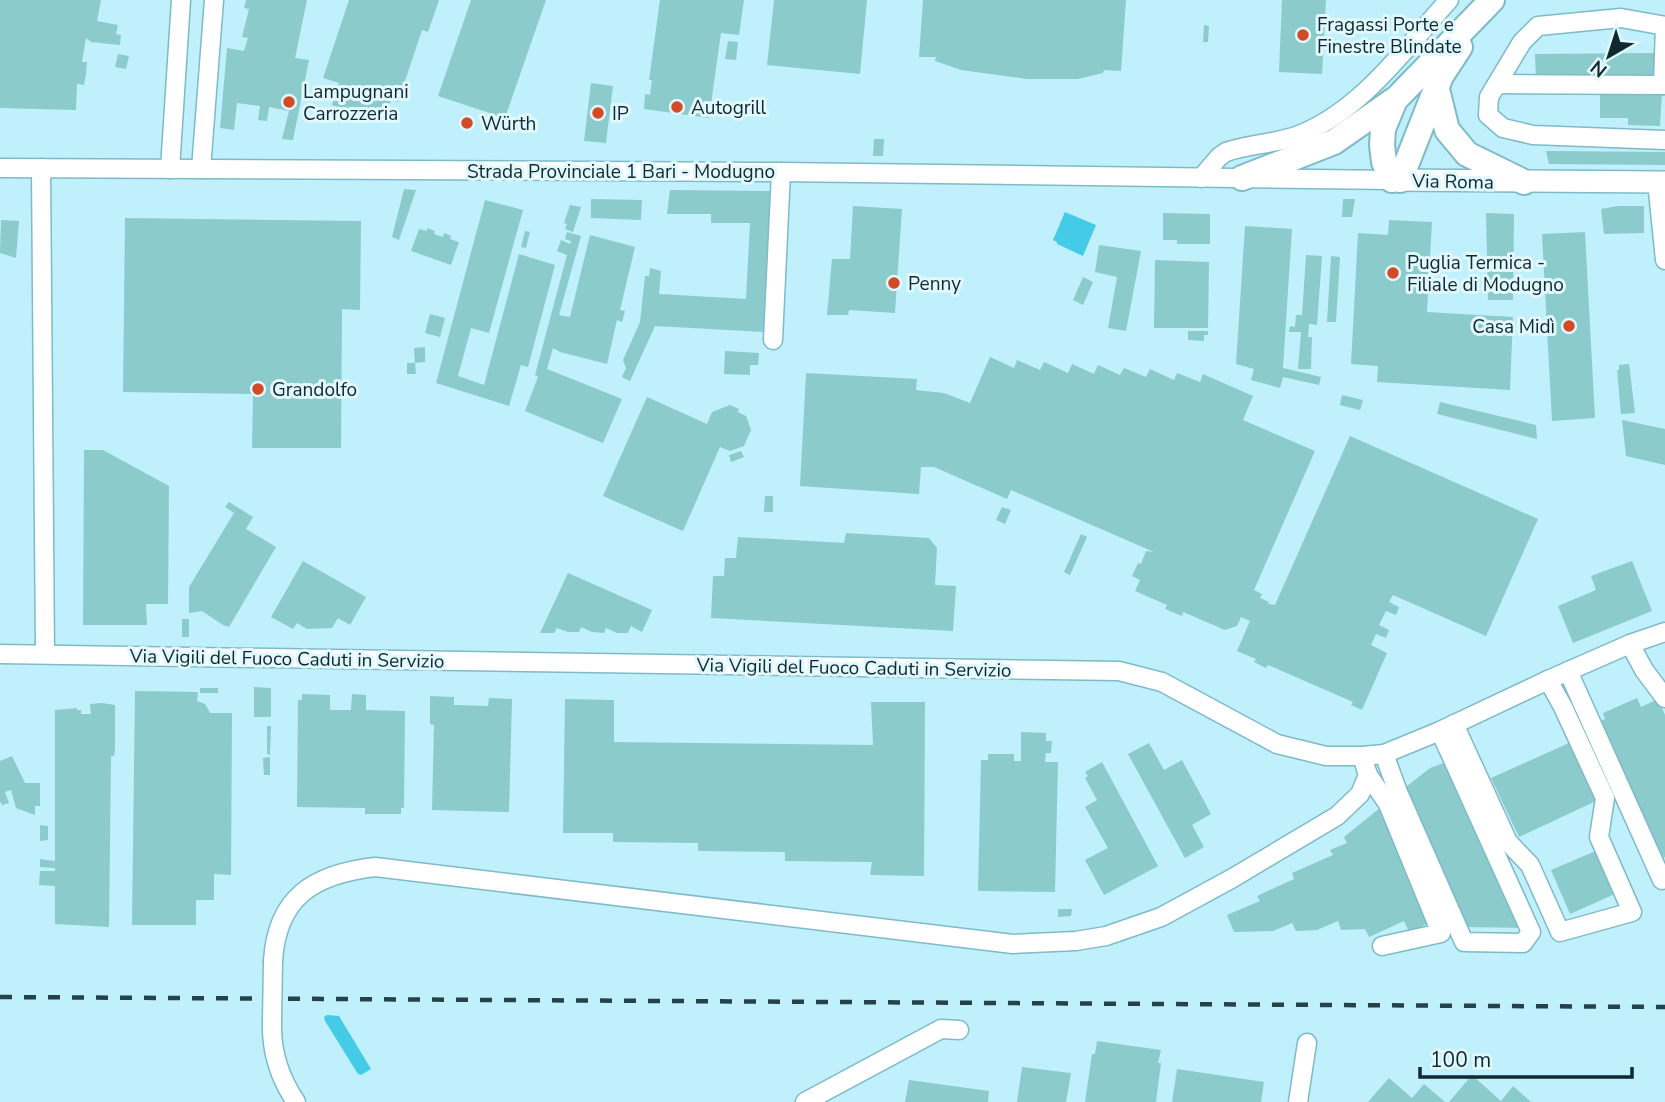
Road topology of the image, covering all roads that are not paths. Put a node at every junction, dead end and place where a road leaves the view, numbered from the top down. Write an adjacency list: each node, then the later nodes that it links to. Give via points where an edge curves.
1 (181, 0): 14 (street)
2 (214, 0): 15 (street)
3 (1449, 0): 17 (street, via 1365,90 1329,119 1298,135 1226,152)
4 (1492, 0): 10 (highway)
5 (1502, 0): 9 (highway, via 1480,20)
6 (1665, 26): 7 (street, via 1621,18 1538,26 1522,42); 8 (street)
7 (1497, 84): 8 (street); 11 (street, via 1489,97 1488,115 1503,128 1533,135)
8 (1664, 85)
9 (1437, 89): 19 (highway); 20 (highway, via 1447,130 1467,154)
10 (1395, 100): 18 (highway, via 1334,142); 19 (highway, via 1382,145 1384,162)
11 (1665, 139)
12 (0, 167): 13 (street, Strada Provinciale 1 Bari - Modugno)
13 (41, 168): 14 (street, Strada Provinciale 1 Bari - Modugno); 27 (street)
14 (170, 169): 15 (street, Strada Provinciale 1 Bari - Modugno)
15 (201, 169): 16 (street, Strada Provinciale 1 Bari - Modugno)
16 (781, 172): 17 (street, Strada Provinciale 1 Bari - Modugno); 23 (street)
17 (1201, 178): 18 (street, Strada Provinciale 1 Bari - Modugno)
18 (1242, 178): 19 (street, Via Roma)
19 (1396, 180): 20 (main road, Via Roma)
20 (1524, 181): 21 (main road, Via Roma)
21 (1661, 182): 22 (street)
22 (1665, 260)
23 (773, 340)
24 (1665, 632): 25 (street, Via Vigili del Fuoco Caduti in Servizio)
25 (1630, 644): 28 (street, Via Vigili del Fuoco Caduti in Servizio); 30 (street)
26 (0, 654): 27 (street, Via Vigili del Fuoco Caduti in Servizio)
27 (45, 654): 33 (street, Via Vigili del Fuoco Caduti in Servizio, via 1119,671 1161,682 1277,744 1326,756)
28 (1568, 671): 29 (street, Via Vigili del Fuoco Caduti in Servizio); 35 (street)
29 (1548, 680): 31 (street, Via Vigili del Fuoco Caduti in Servizio); 31 (street, via 1605,798 1598,837 1632,912 1560,932 1530,864 1508,842)
30 (1665, 698)
31 (1447, 727): 32 (street, Via Vigili del Fuoco Caduti in Servizio); 32 (street, via 1531,932 1523,943 1464,942)
32 (1384, 754): 33 (street, Via Vigili del Fuoco Caduti in Servizio)
33 (1362, 756): 34 (street)
34 (1368, 775): 36 (street, via 1388,804 1441,933); 39 (street, bridge, via 1360,794 1337,816 1231,879 1161,917 1076,941 1013,944 375,867 333,874 301,894 275,938 271,1043 284,1084)
35 (1665, 879)
36 (1382, 946)
37 (959, 1030): 40 (street, via 941,1029)
38 (1307, 1043): 41 (street)
39 (296, 1102)
40 (805, 1102)
41 (1298, 1102)

